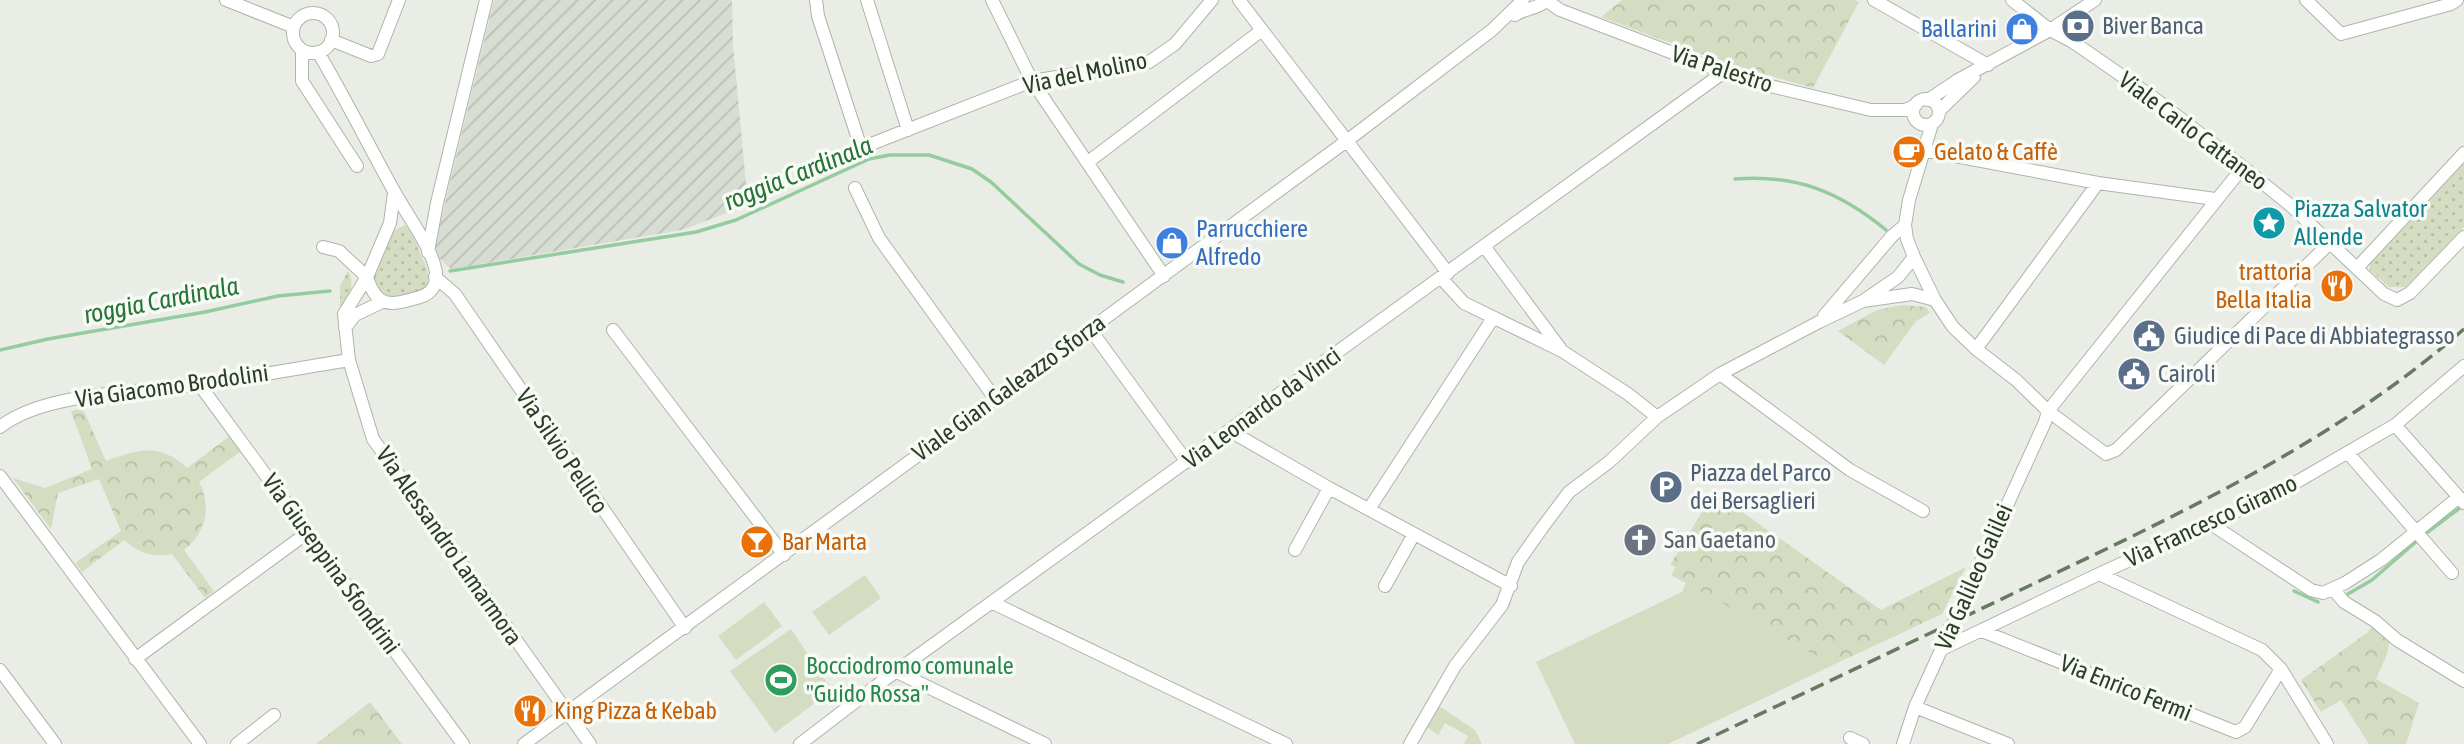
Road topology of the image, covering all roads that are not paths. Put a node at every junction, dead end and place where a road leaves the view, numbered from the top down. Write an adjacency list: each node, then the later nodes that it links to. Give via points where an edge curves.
1 (226, 0): 16 (street)
2 (399, 0): 19 (street, via 379,54 371,56)
3 (486, 0): 37 (street)
4 (816, 0): 26 (street, Via del Molino, via 861,148)
5 (867, 0): 26 (street)
6 (992, 0): 24 (street)
7 (1212, 0): 24 (street, Via del Molino, via 1175,44 1149,62)
8 (1239, 0): 17 (street)
9 (1874, 0): 22 (street)
10 (2012, 0): 18 (street, Viale Carlo Cattaneo)
11 (2095, 0): 18 (street)
12 (2306, 0): 13 (street, via 2341,34)
13 (2457, 0)
14 (1535, 1): 23 (street, Via Palestro); 27 (street, Viale Gian Galeazzo Sforza, via 1496,23)
15 (314, 7): 16 (street); 19 (street, via 329,22)
16 (294, 27): 20 (street, via 294,40)
17 (1262, 30): 27 (street); 30 (street)
18 (2050, 30): 22 (street); 32 (street, Viale Carlo Cattaneo, via 2154,98)
19 (331, 40): 21 (street)
20 (302, 50): 21 (street); 31 (street, via 302,82)
21 (318, 52): 35 (street)
22 (1988, 65): 25 (street, via 1958,80); 25 (street, via 1939,111 1936,104)
23 (1724, 72): 25 (street, Via Palestro, via 1855,107); 43 (street, Via Leonardo da Vinci)
24 (1032, 81): 26 (street, Via del Molino); 30 (street)
25 (1921, 116): 28 (street)
26 (908, 130)
27 (1348, 140): 48 (street, Viale Gian Galeazzo Sforza); 49 (street)
28 (1923, 150): 33 (street); 40 (street)
29 (2464, 153): 47 (street)
30 (1088, 162): 48 (street)
31 (357, 166)
32 (2243, 167): 36 (street, Via Galileo Galilei); 42 (street, Viale Carlo Cattaneo)
33 (2098, 183): 36 (street); 60 (street)
34 (855, 188): 66 (street, via 878,238)
35 (394, 193): 38 (street); 39 (street)
36 (2215, 199): 67 (street, Via Galileo Galilei)
37 (436, 203): 38 (street, via 425,216); 45 (street)
38 (409, 218): 39 (street, via 402,216); 45 (street)
39 (390, 223): 50 (street)
40 (1905, 225): 46 (street); 56 (street)
41 (2464, 237): 47 (street, Viale Carlo Cattaneo, via 2410,293 2397,300)
42 (2331, 242): 47 (street, Viale Carlo Cattaneo); 67 (street, via 2110,454)
43 (1484, 246): 49 (street, Via Leonardo da Vinci); 61 (street)
44 (323, 247): 50 (street, via 339,251)
45 (428, 252): 51 (street)
46 (1914, 257): 52 (street); 53 (street, via 1898,277)
47 (2357, 268)
48 (1164, 276): 58 (street, Viale Gian Galeazzo Sforza)
49 (1444, 276): 55 (street, via 1464,303); 71 (street, Via Leonardo da Vinci)
50 (367, 277): 54 (street, via 371,291); 57 (street, Via Alessandro Lamarmora, via 344,314)
51 (435, 277): 54 (street, via 435,286 427,295 396,304); 91 (street, Via Silvio Pellico, via 455,294)
52 (1935, 300): 53 (street, via 1912,294); 60 (street)
53 (1863, 301): 56 (street)
54 (382, 302): 57 (street, via 355,315)
55 (1493, 318): 61 (street); 77 (street)
56 (1819, 322): 64 (street)
57 (345, 328): 62 (street, Via Alessandro Lamarmora)
58 (1090, 329): 66 (street, Viale Gian Galeazzo Sforza); 73 (street)
59 (613, 330): 84 (street)
60 (1976, 349): 67 (street)
61 (1562, 351): 68 (street)
62 (349, 360): 65 (street, Via Giacomo Brodolini); 100 (street, Via Alessandro Lamarmora, via 373,439)
63 (2464, 366): 69 (street, Via Francesco Giramo)
64 (1720, 374): 68 (street); 78 (street, via 1850,470)
65 (199, 384): 70 (street, Via Giacomo Brodolini, via 48,404); 81 (street, Via Giuseppina Sfondrini)
66 (996, 400): 84 (street, Viale Gian Galeazzo Sforza)
67 (2048, 411): 93 (street, Via Galileo Galilei)
68 (1657, 417): 88 (street, via 1569,492 1521,558)
69 (2395, 425): 72 (street, Via Francesco Giramo); 76 (street)
70 (0, 427)
71 (1230, 431): 73 (street, Via Leonardo da Vinci); 75 (street)
72 (2348, 453): 79 (street, Via Francesco Giramo); 80 (street)
73 (1187, 462): 90 (street, Via Leonardo da Vinci)
74 (0, 476): 94 (street)
75 (1329, 488): 77 (street); 83 (street)
76 (2461, 500): 80 (street)
77 (1369, 509): 82 (street)
78 (1923, 511)
79 (2211, 524): 85 (street, Via Francesco Giramo); 89 (street, via 2311,590 2323,593)
80 (2417, 530): 86 (street); 89 (street)
81 (307, 533): 94 (street); 106 (street, Via Giuseppina Sfondrini)
82 (1414, 534): 87 (street); 88 (street)
83 (1295, 550)
84 (784, 555): 91 (street, Viale Gian Galeazzo Sforza)
85 (2099, 573): 92 (street, Via Francesco Giramo); 95 (street, via 2250,642)
86 (2452, 573)
87 (1385, 586)
88 (1511, 586): 112 (street, via 1502,605 1455,666)
89 (2333, 589): 98 (street, via 2398,640)
90 (993, 603): 97 (street, Via Leonardo da Vinci); 111 (street)
91 (685, 628): 100 (street, Viale Gian Galeazzo Sforza)
92 (1982, 631): 93 (street, Via Francesco Giramo); 95 (street, Via Enrico Fermi, via 2236,732 2245,727)
93 (1942, 649): 99 (street, Via Galileo Galilei)
94 (135, 659): 104 (street)
95 (2281, 669): 116 (street)
96 (0, 670): 103 (street)
97 (897, 672): 109 (street, Via Leonardo da Vinci); 110 (street)
98 (2464, 681)
99 (1915, 707): 114 (street, Via Galileo Galilei); 115 (street)
100 (567, 713): 107 (street, Viale Gian Galeazzo Sforza); 108 (street, Via Alessandro Lamarmora)
101 (274, 715): 105 (street)
102 (1850, 738): 113 (street)
103 (55, 744)
104 (200, 744)
105 (237, 744)
106 (463, 744)
107 (524, 744)
108 (590, 744)
109 (800, 744)
110 (1045, 744)
111 (1286, 744)
112 (1410, 744)
113 (1863, 744)
114 (1903, 744)
115 (2008, 744)
116 (2327, 744)

